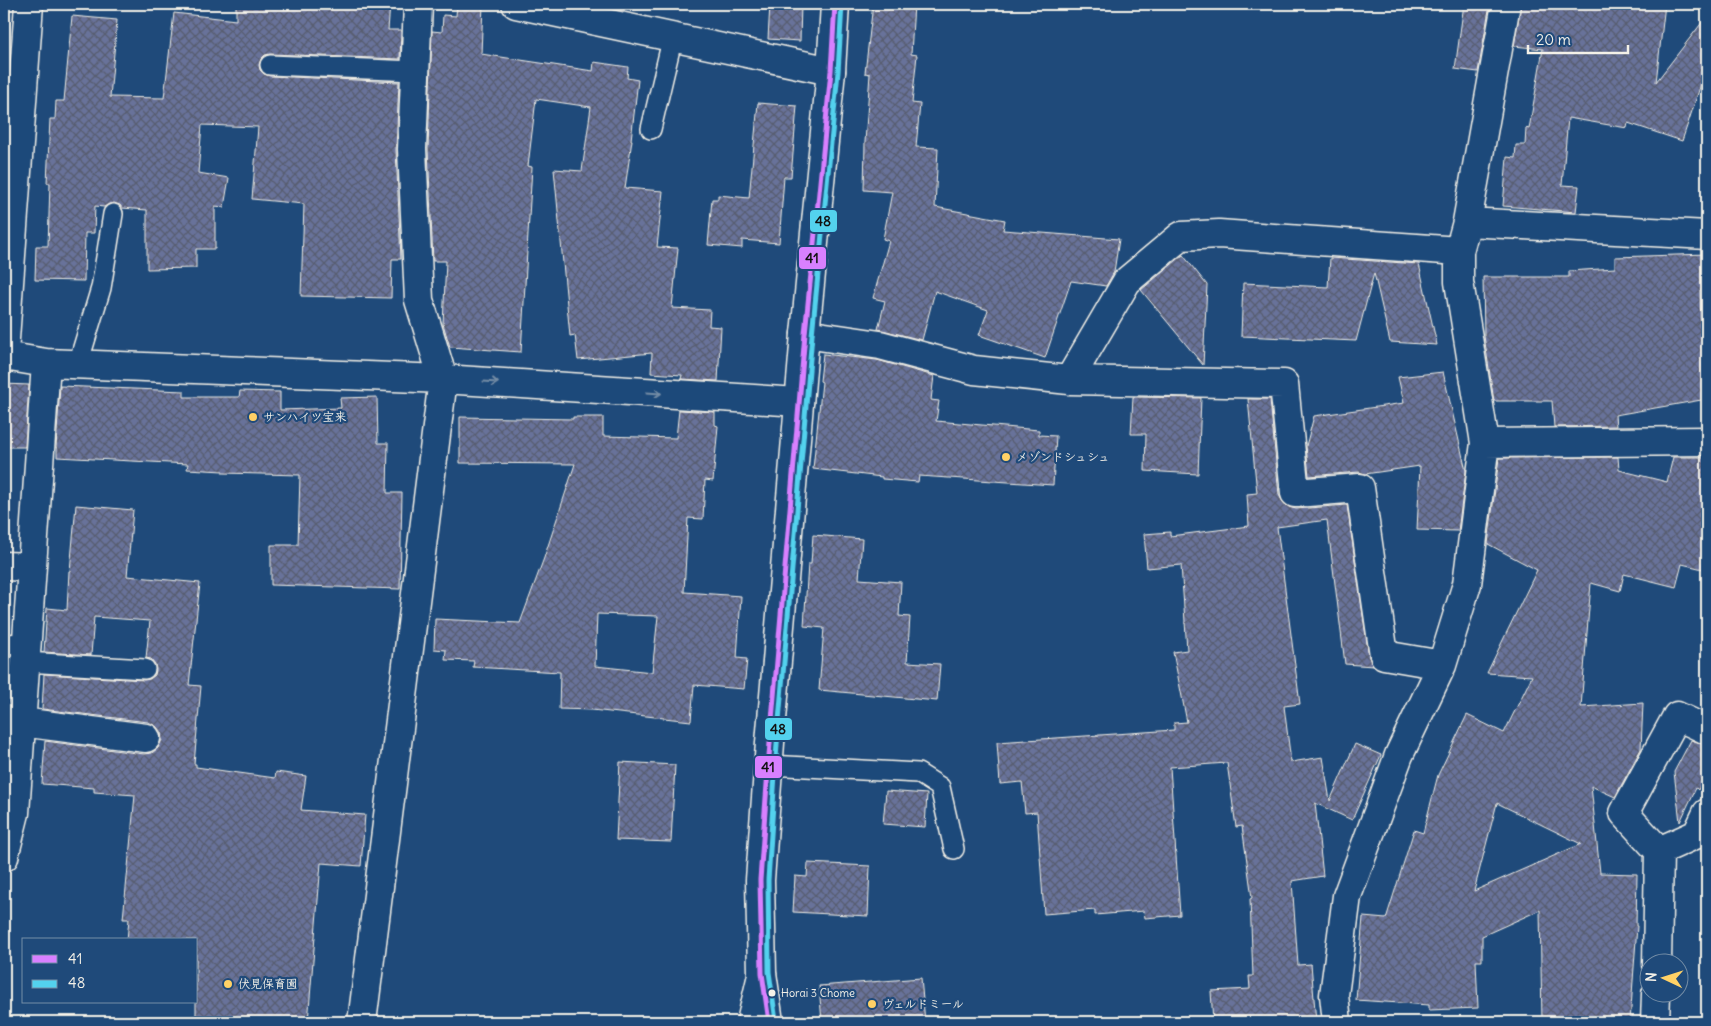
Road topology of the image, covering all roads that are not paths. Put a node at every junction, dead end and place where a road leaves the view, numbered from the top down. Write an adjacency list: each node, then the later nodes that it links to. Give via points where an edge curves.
1 (29, 4): 16 (main road)
2 (418, 4): 8 (main road)
3 (516, 4): 6 (main road)
4 (835, 4): 9 (main road)
5 (1506, 4): 12 (main road)
6 (673, 36): 9 (main road); 10 (lane)
7 (270, 65): 8 (lane)
8 (415, 71): 19 (main road, via 412,149 420,300)
9 (832, 71): 15 (main road)
10 (651, 129)
11 (113, 214): 18 (lane, via 101,288)
12 (1467, 222): 13 (main road); 14 (main road)
13 (1706, 230)
14 (1459, 251): 20 (main road, via 1219,234 1181,236 1127,281); 23 (main road, via 1459,282)
15 (805, 334): 20 (main road, via 880,345 974,370); 21 (main road)
16 (4, 354): 17 (main road)
17 (46, 363): 18 (main road); 25 (main road)
18 (78, 364): 19 (main road)
19 (443, 379): 21 (main road, one-way to 21); 40 (main road)
20 (1069, 380): 27 (main road, via 1284,384 1295,492 1360,488 1384,655)
21 (799, 402): 32 (main road)
22 (1707, 441): 23 (main road)
23 (1485, 442): 27 (main road, via 1467,584)
24 (4, 566): 25 (main road)
25 (32, 567): 26 (main road)
26 (19, 650): 28 (lane); 29 (main road)
27 (1442, 665): 43 (main road, via 1399,755 1347,896 1334,995)
28 (145, 670)
29 (21, 722): 31 (main road); 36 (main road, via 15,813)
30 (1707, 730): 35 (main road, via 1677,716 1624,813)
31 (146, 738)
32 (768, 765): 34 (lane, via 918,773 940,786); 38 (main road, via 760,880)
33 (1707, 813): 35 (main road, via 1697,834)
34 (954, 849)
35 (1659, 851): 37 (main road)
36 (4, 857)
37 (1657, 954)
38 (762, 973): 41 (main road); 42 (main road)
39 (1656, 1004): 44 (main road)
40 (362, 1022)
41 (751, 1022)
42 (769, 1022)
43 (1337, 1022)
44 (1655, 1022)

